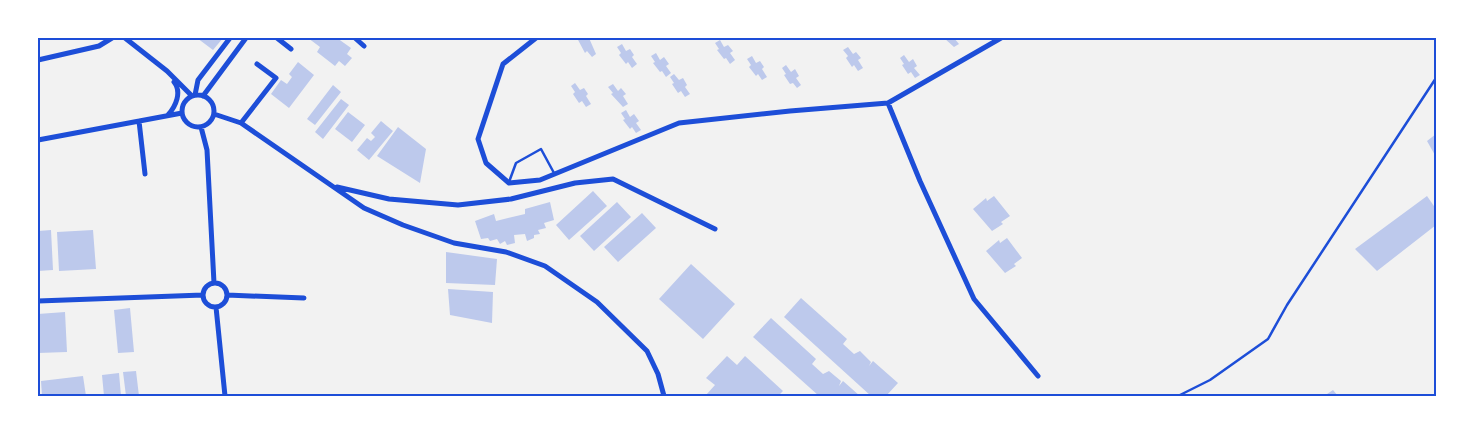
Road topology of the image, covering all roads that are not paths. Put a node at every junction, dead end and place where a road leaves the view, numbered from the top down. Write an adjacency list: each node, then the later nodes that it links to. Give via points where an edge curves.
1 (112, 38): 11 (street, via 99,46)
2 (125, 38): 13 (street)
3 (230, 38): 15 (street, via 198,80)
4 (246, 38): 16 (street)
5 (277, 38): 10 (street)
6 (355, 38): 9 (street)
7 (536, 38): 27 (street, via 503,64 478,139 486,163)
8 (1000, 38): 17 (street)
9 (364, 46)
10 (291, 48)
11 (38, 60)
12 (257, 64): 22 (street, via 276,78)
13 (167, 71): 15 (street); 20 (street, via 178,90 176,103)
14 (1436, 78): 39 (lane, via 1287,304 1268,339 1217,375)
15 (194, 96): 16 (street); 18 (street, via 184,103)
16 (204, 96): 19 (street, via 213,105)
17 (888, 103): 26 (street, via 679,123); 36 (street, via 974,299)
18 (182, 113): 20 (street); 23 (street, via 186,122)
19 (214, 114): 22 (street); 23 (street, via 209,123)
20 (168, 115): 21 (street)
21 (139, 121): 24 (street); 25 (street)
22 (241, 123): 28 (street)
23 (201, 127): 30 (street, via 206,150)
24 (38, 140)
25 (145, 174)
26 (555, 174): 27 (street, via 540,180); 27 (lane, via 542,149 516,163)
27 (509, 183)
28 (334, 187): 29 (street, via 388,199 458,206 512,199 575,183 613,179); 38 (street, via 364,208 403,225 454,243 506,252 545,266 597,302 647,351)
29 (714, 228)
30 (214, 283): 31 (street, via 207,285); 32 (street, via 222,285)
31 (203, 295): 34 (street); 35 (street, via 208,305)
32 (227, 295): 33 (street); 35 (street)
33 (304, 298)
34 (38, 300)
35 (216, 307): 37 (street)
36 (1038, 376)
37 (224, 396)
38 (664, 396)
39 (1178, 396)

